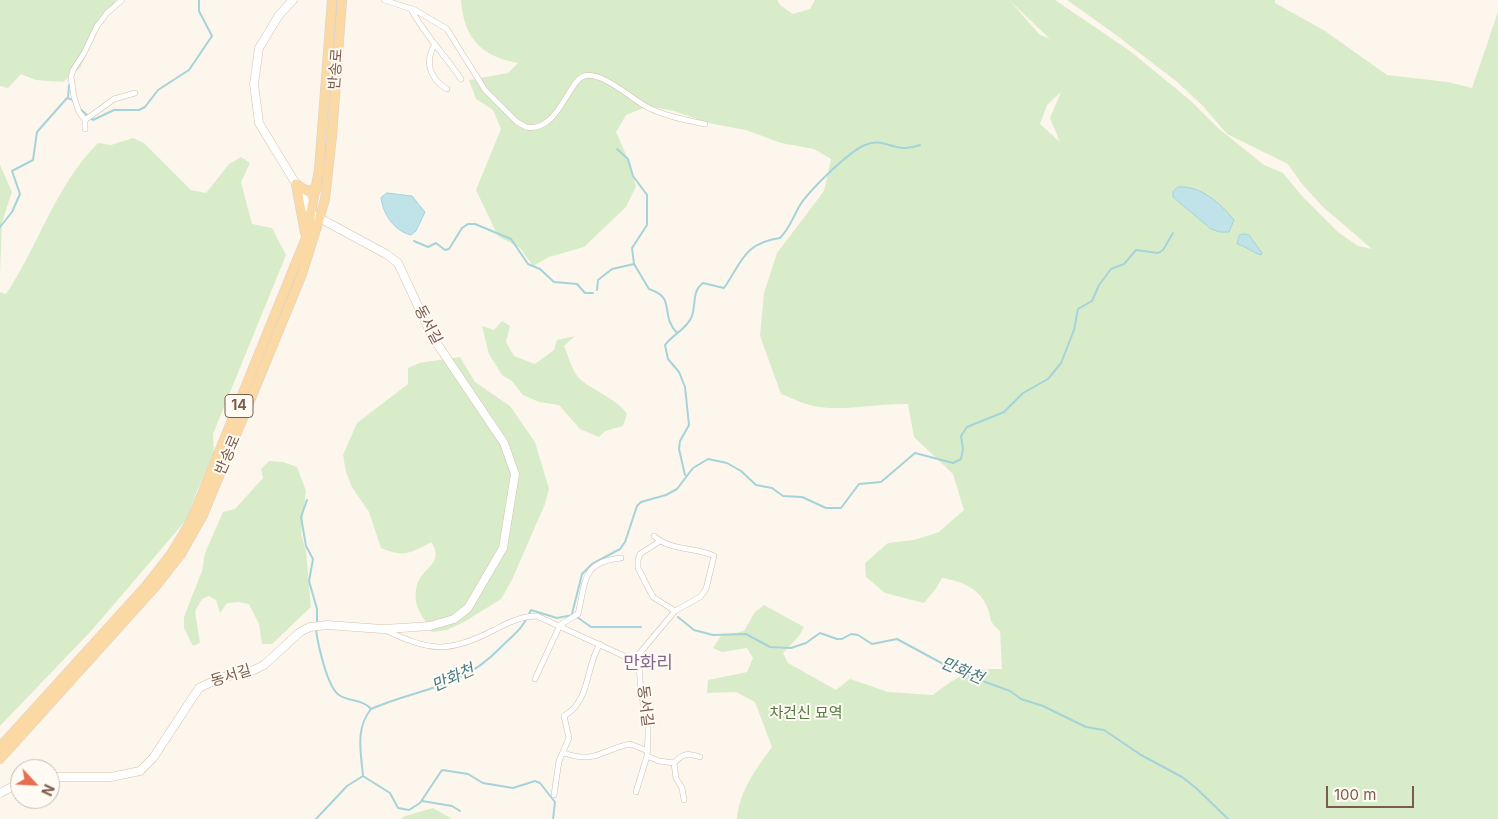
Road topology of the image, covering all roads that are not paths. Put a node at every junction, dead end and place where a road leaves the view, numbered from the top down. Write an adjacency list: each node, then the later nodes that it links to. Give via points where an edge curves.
1 (122, 0): 12 (street, via 97,26 73,70 75,102)
2 (293, 0): 15 (street, via 279,15 259,48 254,89 256,114 263,134)
3 (325, 0): 6 (main road)
4 (342, 0): 17 (main road, 반송로 / 14, via 332,136 324,199)
5 (384, 0): 7 (street)
6 (331, 4): 16 (main road, 반송로 / 14)
7 (411, 8): 8 (street); 13 (street, via 447,29 485,90 526,127 539,125 557,113 581,78 588,75 620,89 651,109)
8 (435, 44): 9 (street); 10 (street, via 430,70 432,76)
9 (461, 79)
10 (447, 89)
11 (135, 93): 12 (street, via 114,99)
12 (88, 118): 14 (street)
13 (705, 124)
14 (85, 128)
15 (296, 184): 16 (main road, via 307,191); 17 (street); 18 (main road)
16 (317, 188): 17 (main road, 반송로 / 14)
17 (316, 217): 18 (main road, 반송로 / 14); 24 (street, 동서길, via 398,263 432,336 504,443 515,474 503,548 468,608 454,619 430,626); 34 (main road, 반송로 / 14, via 302,274 192,537 156,586)
18 (306, 238): 30 (main road, 반송로 / 14, via 218,458 181,538 146,586)
19 (654, 536): 20 (street)
20 (660, 541): 22 (street, via 640,554 638,568 653,597); 22 (street, via 714,556 703,593)
21 (621, 558): 23 (street, via 602,562 590,570 583,584 576,617)
22 (675, 612): 28 (street)
23 (560, 625): 26 (street, 동서길, via 528,616 480,638 453,646 430,648); 27 (street, 동서길); 29 (street)
24 (401, 628): 25 (street, 동서길); 26 (street)
25 (382, 629): 26 (street, 동서길); 36 (street, 동서길, via 317,626 300,632 264,665 199,688 154,758 140,771 111,777)
26 (400, 637)
27 (600, 644): 28 (street, 동서길); 31 (street, via 592,656 584,691 564,716 569,738)
28 (634, 660): 32 (street, 동서길, via 640,663 641,696 648,720)
29 (535, 678)
30 (0, 748)
31 (564, 753): 32 (street, via 595,757 630,744); 38 (street, via 559,761)
32 (648, 753): 35 (street, via 659,761); 37 (street)
33 (700, 757): 35 (street, via 692,753 681,755)
34 (0, 759)
35 (674, 762): 39 (street)
36 (60, 777)
37 (636, 792)
38 (554, 795)
39 (684, 800)

